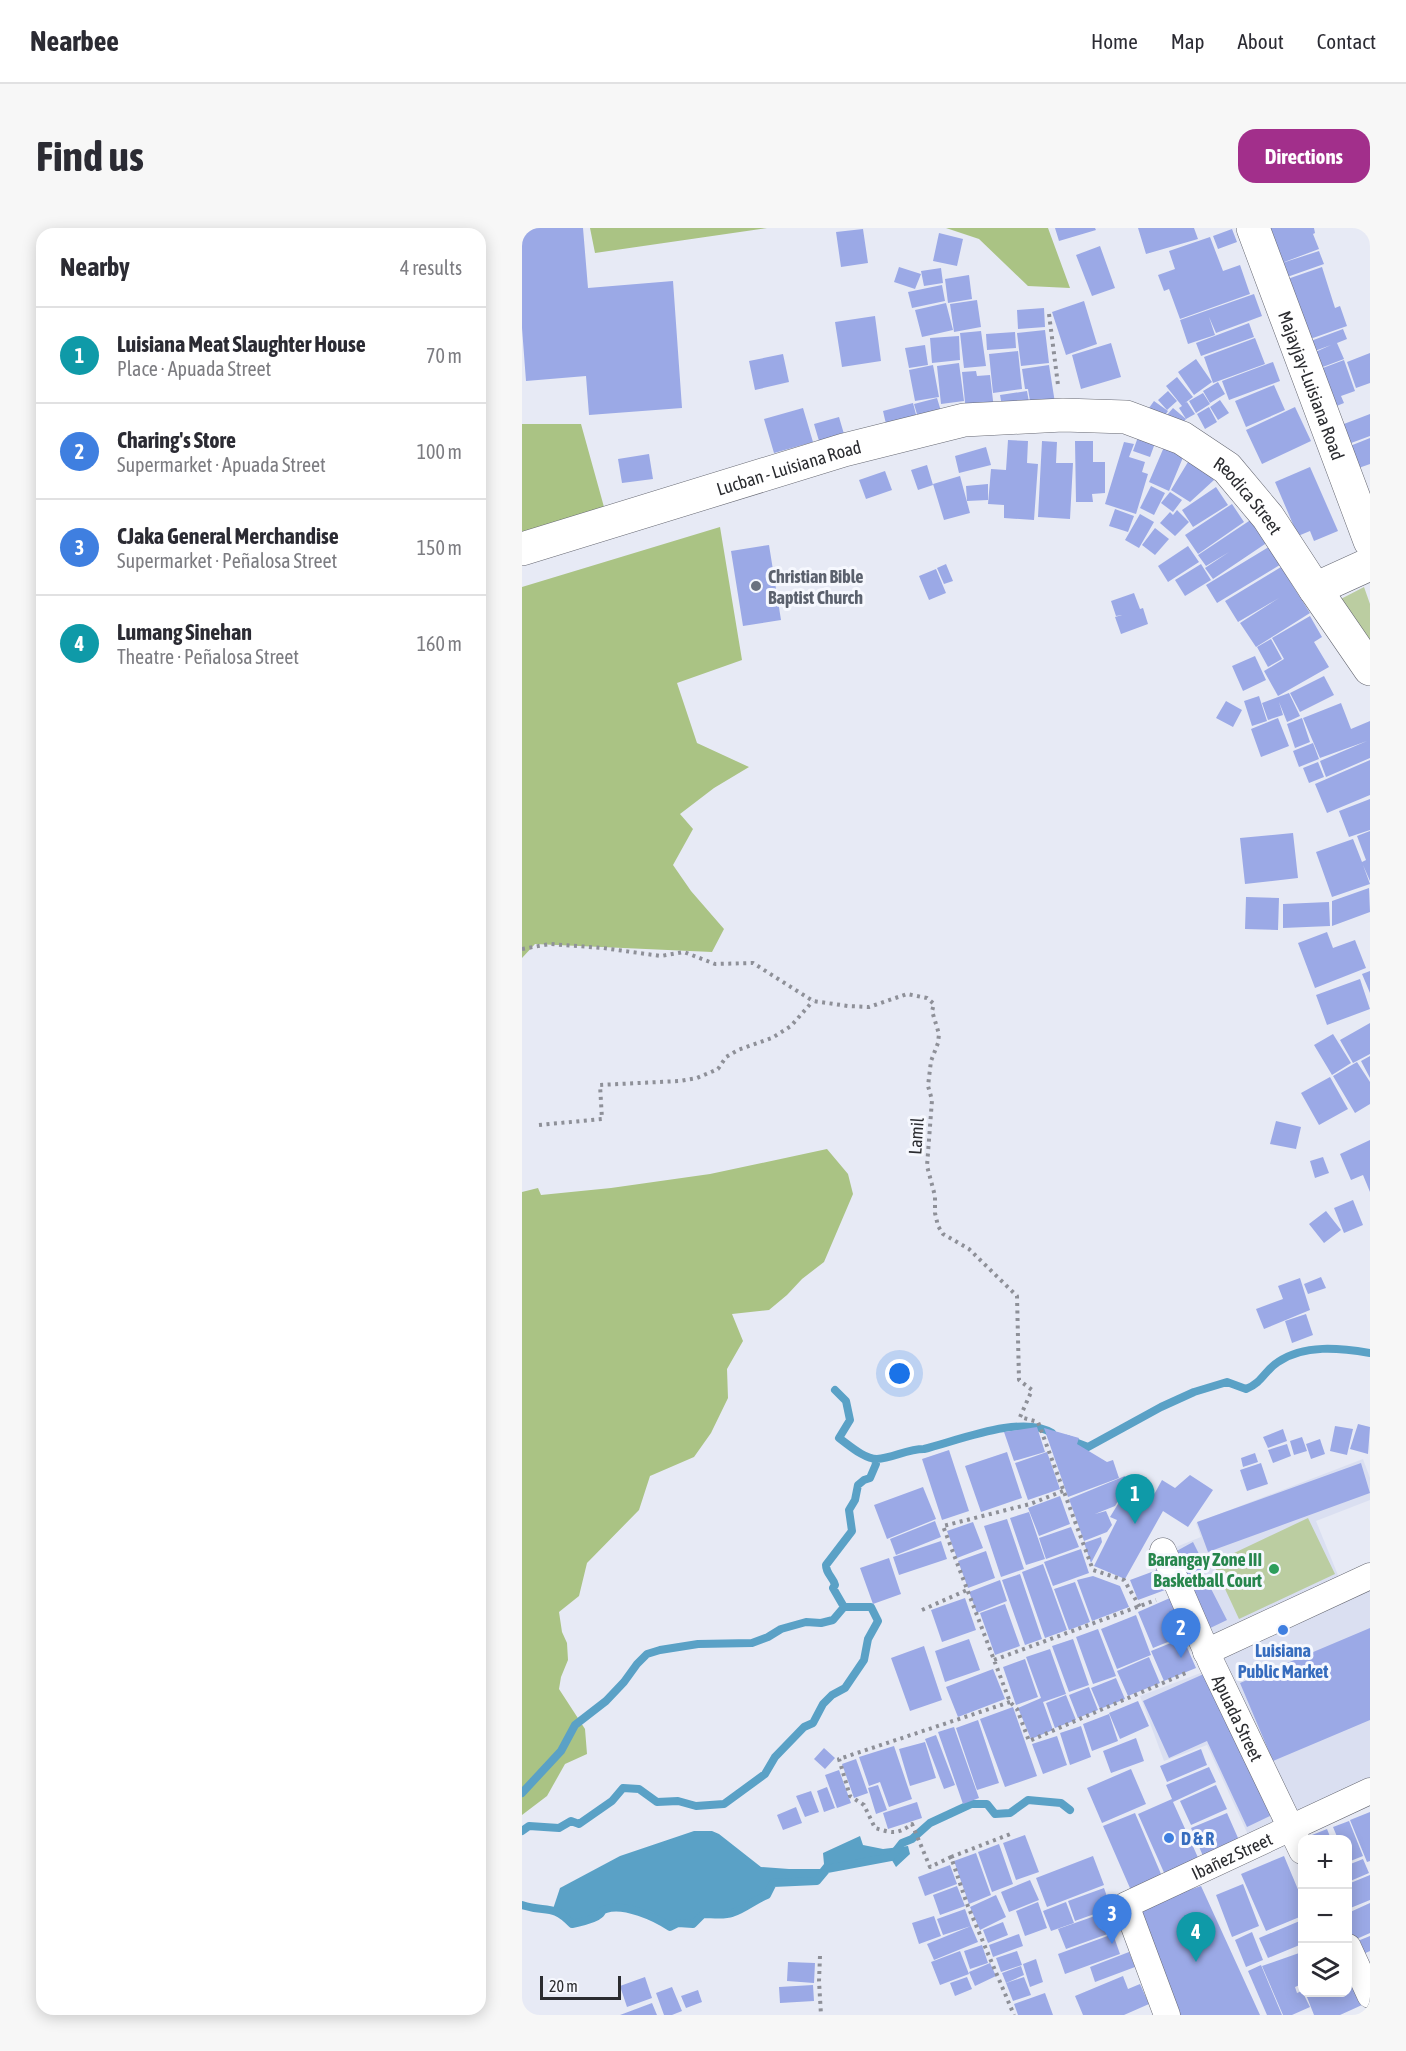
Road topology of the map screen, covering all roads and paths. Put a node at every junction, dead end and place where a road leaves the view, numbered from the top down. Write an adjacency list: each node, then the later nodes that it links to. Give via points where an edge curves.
1 (1253, 228): 4 (main road, Majayjay-Luisiana Road)
2 (1049, 314): 3 (path)
3 (1063, 416): 5 (main road, Lucban - Luisiana Road, via 964,420 844,450); 7 (main road, Reodica Street, via 1126,417 1182,438 1227,468 1268,517)
4 (1370, 542)
5 (522, 549)
6 (1370, 564): 7 (main road)
7 (1315, 589): 8 (main road, Reodica Street)
8 (1370, 669)
9 (522, 949): 10 (path, Lamil, via 550,944 661,956 684,952 715,964 753,963)
10 (813, 1001): 11 (path, via 791,1026 726,1057 718,1069 680,1081 600,1085 602,1119); 12 (path, Lamil, via 869,1007 907,994 927,998 934,1004 932,1011 939,1034 928,1086 932,1100 927,1166 938,1226 943,1234 969,1249 1017,1296 1019,1380 1032,1390 1020,1417 1038,1422)
11 (539, 1125)
12 (1063, 1491): 15 (path, via 943,1527); 17 (path, Lamil, via 1093,1570 1124,1580)
13 (1163, 1551): 16 (street, Apuada Street)
14 (1370, 1576): 19 (street)
15 (967, 1590): 18 (path); 20 (path)
16 (1179, 1592): 17 (path); 19 (street, Apuada Street)
17 (1140, 1607): 20 (path)
18 (922, 1610)
19 (1208, 1657): 21 (path, via 1029,1741 1017,1709); 23 (street, Apuada Street)
20 (994, 1660): 21 (path)
21 (1010, 1702): 26 (path, via 839,1760 850,1796 864,1805 875,1828 902,1831 912,1824 930,1867)
22 (1370, 1791): 23 (street, Ibañez Street)
23 (1292, 1828): 25 (street, Apuada Street); 32 (street, Ibañez Street, via 1126,1905)
24 (1013, 1833): 26 (path)
25 (1298, 1842)
26 (951, 1857): 31 (path)
27 (820, 1956): 30 (path)
28 (1352, 1957): 29 (street)
29 (1370, 1995)
30 (821, 2015)
31 (1014, 2015)
32 (1167, 2015)

